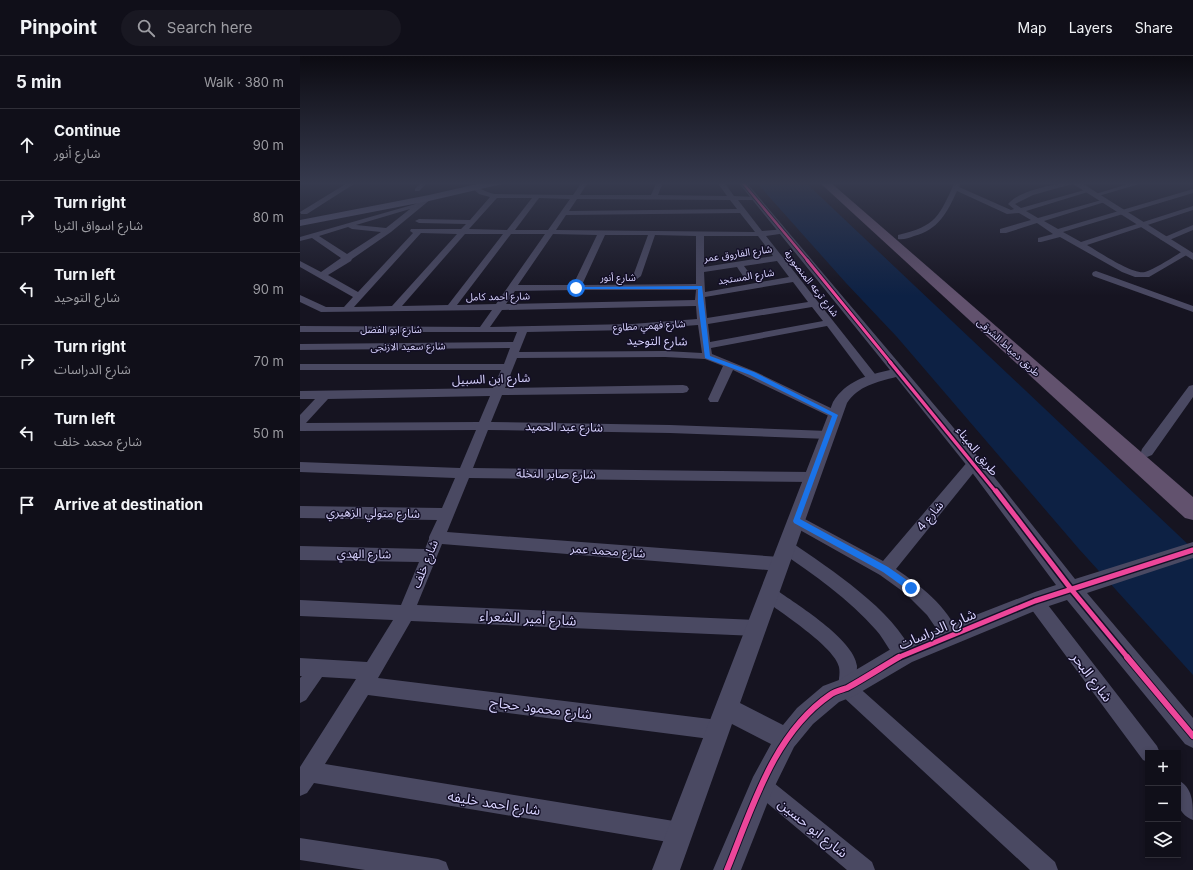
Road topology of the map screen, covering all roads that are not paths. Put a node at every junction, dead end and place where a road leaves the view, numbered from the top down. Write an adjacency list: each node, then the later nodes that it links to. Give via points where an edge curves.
1 (314, 220): 17 (main road)
2 (364, 220): 19 (street)
3 (401, 220): 21 (street)
4 (518, 220): 25 (street)
5 (558, 220): 26 (street)
6 (749, 220): 31 (street, شارع ترعه المنصورية)
7 (773, 220): 22 (street, طريق الميناء)
8 (867, 220): 89 (highway, طريق دمياط الشرقى)
9 (881, 220): 33 (highway, طريق دمياط الشرقى)
10 (939, 220): 33 (street, via 919,233)
11 (1036, 220): 23 (street); 28 (street)
12 (1098, 220): 28 (street)
13 (1135, 220): 18 (street)
14 (1158, 220): 18 (street)
15 (419, 221): 16 (street)
16 (473, 222): 24 (street)
17 (300, 223)
18 (1143, 225): 35 (street); 37 (street)
19 (344, 226): 21 (street); 32 (street)
20 (1193, 227): 35 (street)
21 (388, 230): 40 (street)
22 (783, 231): 31 (street); 70 (street, طريق الميناء)
23 (1003, 231)
24 (464, 232): 25 (street); 52 (street, via 417,231); 57 (street)
25 (509, 232): 26 (street); 56 (street)
26 (549, 233): 27 (street); 49 (street)
27 (602, 233): 29 (street); 50 (street)
28 (1058, 233): 36 (street); 37 (street)
29 (652, 234): 30 (street); 47 (street)
30 (700, 234): 31 (street); 43 (street)
31 (760, 234): 39 (street, شارع ترعه المنصورية)
32 (313, 236): 34 (street); 40 (street)
33 (901, 237): 83 (highway, طريق دمياط الشرقى)
34 (300, 239)
35 (1164, 239): 38 (street)
36 (1041, 240)
37 (1080, 245): 38 (street, via 1125,270 1140,275 1146,275)
38 (1190, 255)
39 (779, 258): 42 (street, شارع الفاروق عمر); 48 (street, شارع ترعه المنصورية)
40 (348, 259): 46 (street)
41 (300, 264): 46 (street)
42 (740, 264): 43 (street, شارع الفاروق عمر); 44 (street)
43 (700, 270): 51 (street)
44 (746, 274)
45 (1096, 274): 58 (street)
46 (321, 276): 52 (street)
47 (637, 276)
48 (795, 279): 51 (street, شارع المستجد); 54 (street, شارع ترعه المنصورية)
49 (511, 288): 50 (street, شارع أنور); 55 (street)
50 (576, 288): 51 (street, شارع أنور)
51 (700, 295): 55 (street, شارع احمد كامل); 60 (street)
52 (359, 296): 59 (street)
53 (300, 298): 59 (street, شارع احمد كامل, via 324,310)
54 (814, 304): 60 (street, شارع فهمي مطاوع); 61 (street, شارع ترعه المنصورية)
55 (498, 307): 56 (street, شارع احمد كامل); 64 (street)
56 (450, 308): 57 (street, شارع احمد كامل)
57 (394, 309): 59 (street, شارع احمد كامل)
58 (1193, 309)
59 (346, 310)
60 (703, 322): 62 (street, شارع فهمي مطاوع, via 632,327); 66 (street)
61 (829, 323): 66 (street); 71 (street, شارع ترعه المنصورية)
62 (524, 328): 64 (street, شارع فهمي مطاوع); 67 (street, شارع خلف)
63 (300, 329): 64 (street, شارع ابو الفضل)
64 (483, 330)
65 (300, 347): 67 (street, شارع سعيد الازنجى)
66 (707, 351): 67 (street, شارع التوحيد); 68 (street, شارع التوحيد)
67 (512, 356): 69 (street); 74 (street, شارع خلف)
68 (730, 364): 77 (street); 78 (street, شارع التوحيد)
69 (300, 368)
70 (899, 372): 71 (street); 84 (street, طريق الميناء)
71 (873, 379): 78 (street, via 854,386 845,393)
72 (683, 389): 74 (street, شارع ابن السبيل)
73 (1193, 389): 83 (street)
74 (496, 393): 76 (street, شارع ابن السبيل); 80 (street, شارع خلف)
75 (300, 395): 76 (street, شارع ابن السبيل)
76 (325, 395): 79 (street)
77 (714, 399)
78 (835, 415): 82 (street)
79 (300, 422)
80 (482, 426): 81 (street, شارع عبد الحميد); 82 (street, شارع عبد الحميد); 86 (street, شارع خلف)
81 (300, 427)
82 (828, 435): 87 (street)
83 (1147, 452): 88 (highway, طريق دمياط الشرقى)
84 (974, 463): 98 (street, شارع 4); 99 (street, طريق الميناء)
85 (300, 466): 86 (street, شارع صابر النخلة)
86 (464, 473): 87 (street, شارع صابر النخلة); 91 (street, شارع خلف)
87 (812, 477): 92 (street)
88 (1193, 492)
89 (1193, 511)
90 (300, 512): 91 (street, شارع متولي الزهيري)
91 (446, 514): 93 (street, شارع خلف)
92 (796, 521): 96 (street); 98 (street)
93 (436, 537): 96 (street, شارع محمد عمر); 97 (street, شارع خلف)
94 (1193, 550): 99 (street, شارع الدراسات)
95 (300, 553): 97 (street, شارع الهدي)
96 (783, 555): 100 (street); 106 (street, via 837,582 883,626)
97 (429, 556): 103 (street, شارع خلف)
98 (885, 570): 105 (street, via 911,588 933,609)
99 (1071, 589): 101 (street, شارع الدراسات); 114 (street, طريق الميناء)
100 (769, 594): 104 (street); 110 (street, via 825,634 836,646 848,665)
101 (1035, 601): 105 (street, شارع الدراسات); 116 (street, شارع البحر)
102 (300, 608): 103 (street, شارع أمير الشعراء)
103 (406, 613): 104 (street, شارع أمير الشعراء); 109 (street, شارع خلف)
104 (756, 628): 112 (street)
105 (951, 635): 106 (street, شارع الدراسات)
106 (904, 654): 110 (street, شارع الدراسات)
107 (300, 667): 108 (street, شارع محمود حجاج)
108 (318, 668): 109 (street, شارع محمود حجاج); 111 (street)
109 (368, 678): 113 (street, شارع محمود حجاج); 117 (street, شارع خلف)
110 (846, 688): 115 (street, شارع الدراسات, via 831,694 805,716); 127 (street)
111 (300, 694)
112 (726, 708): 113 (street); 115 (street)
113 (718, 730): 121 (street)
114 (1193, 736)
115 (786, 739): 118 (street, شارع الدراسات)
116 (1148, 750)
117 (304, 779): 121 (street, شارع احمد خليفه)
118 (762, 786): 125 (street, شارع الدراسات); 126 (street, شارع ابو حسين)
119 (1181, 794): 120 (street)
120 (1193, 810)
121 (680, 833): 124 (street)
122 (300, 849): 123 (street)
123 (438, 870)
124 (666, 870)
125 (727, 870)
126 (864, 870)
127 (1047, 870)

